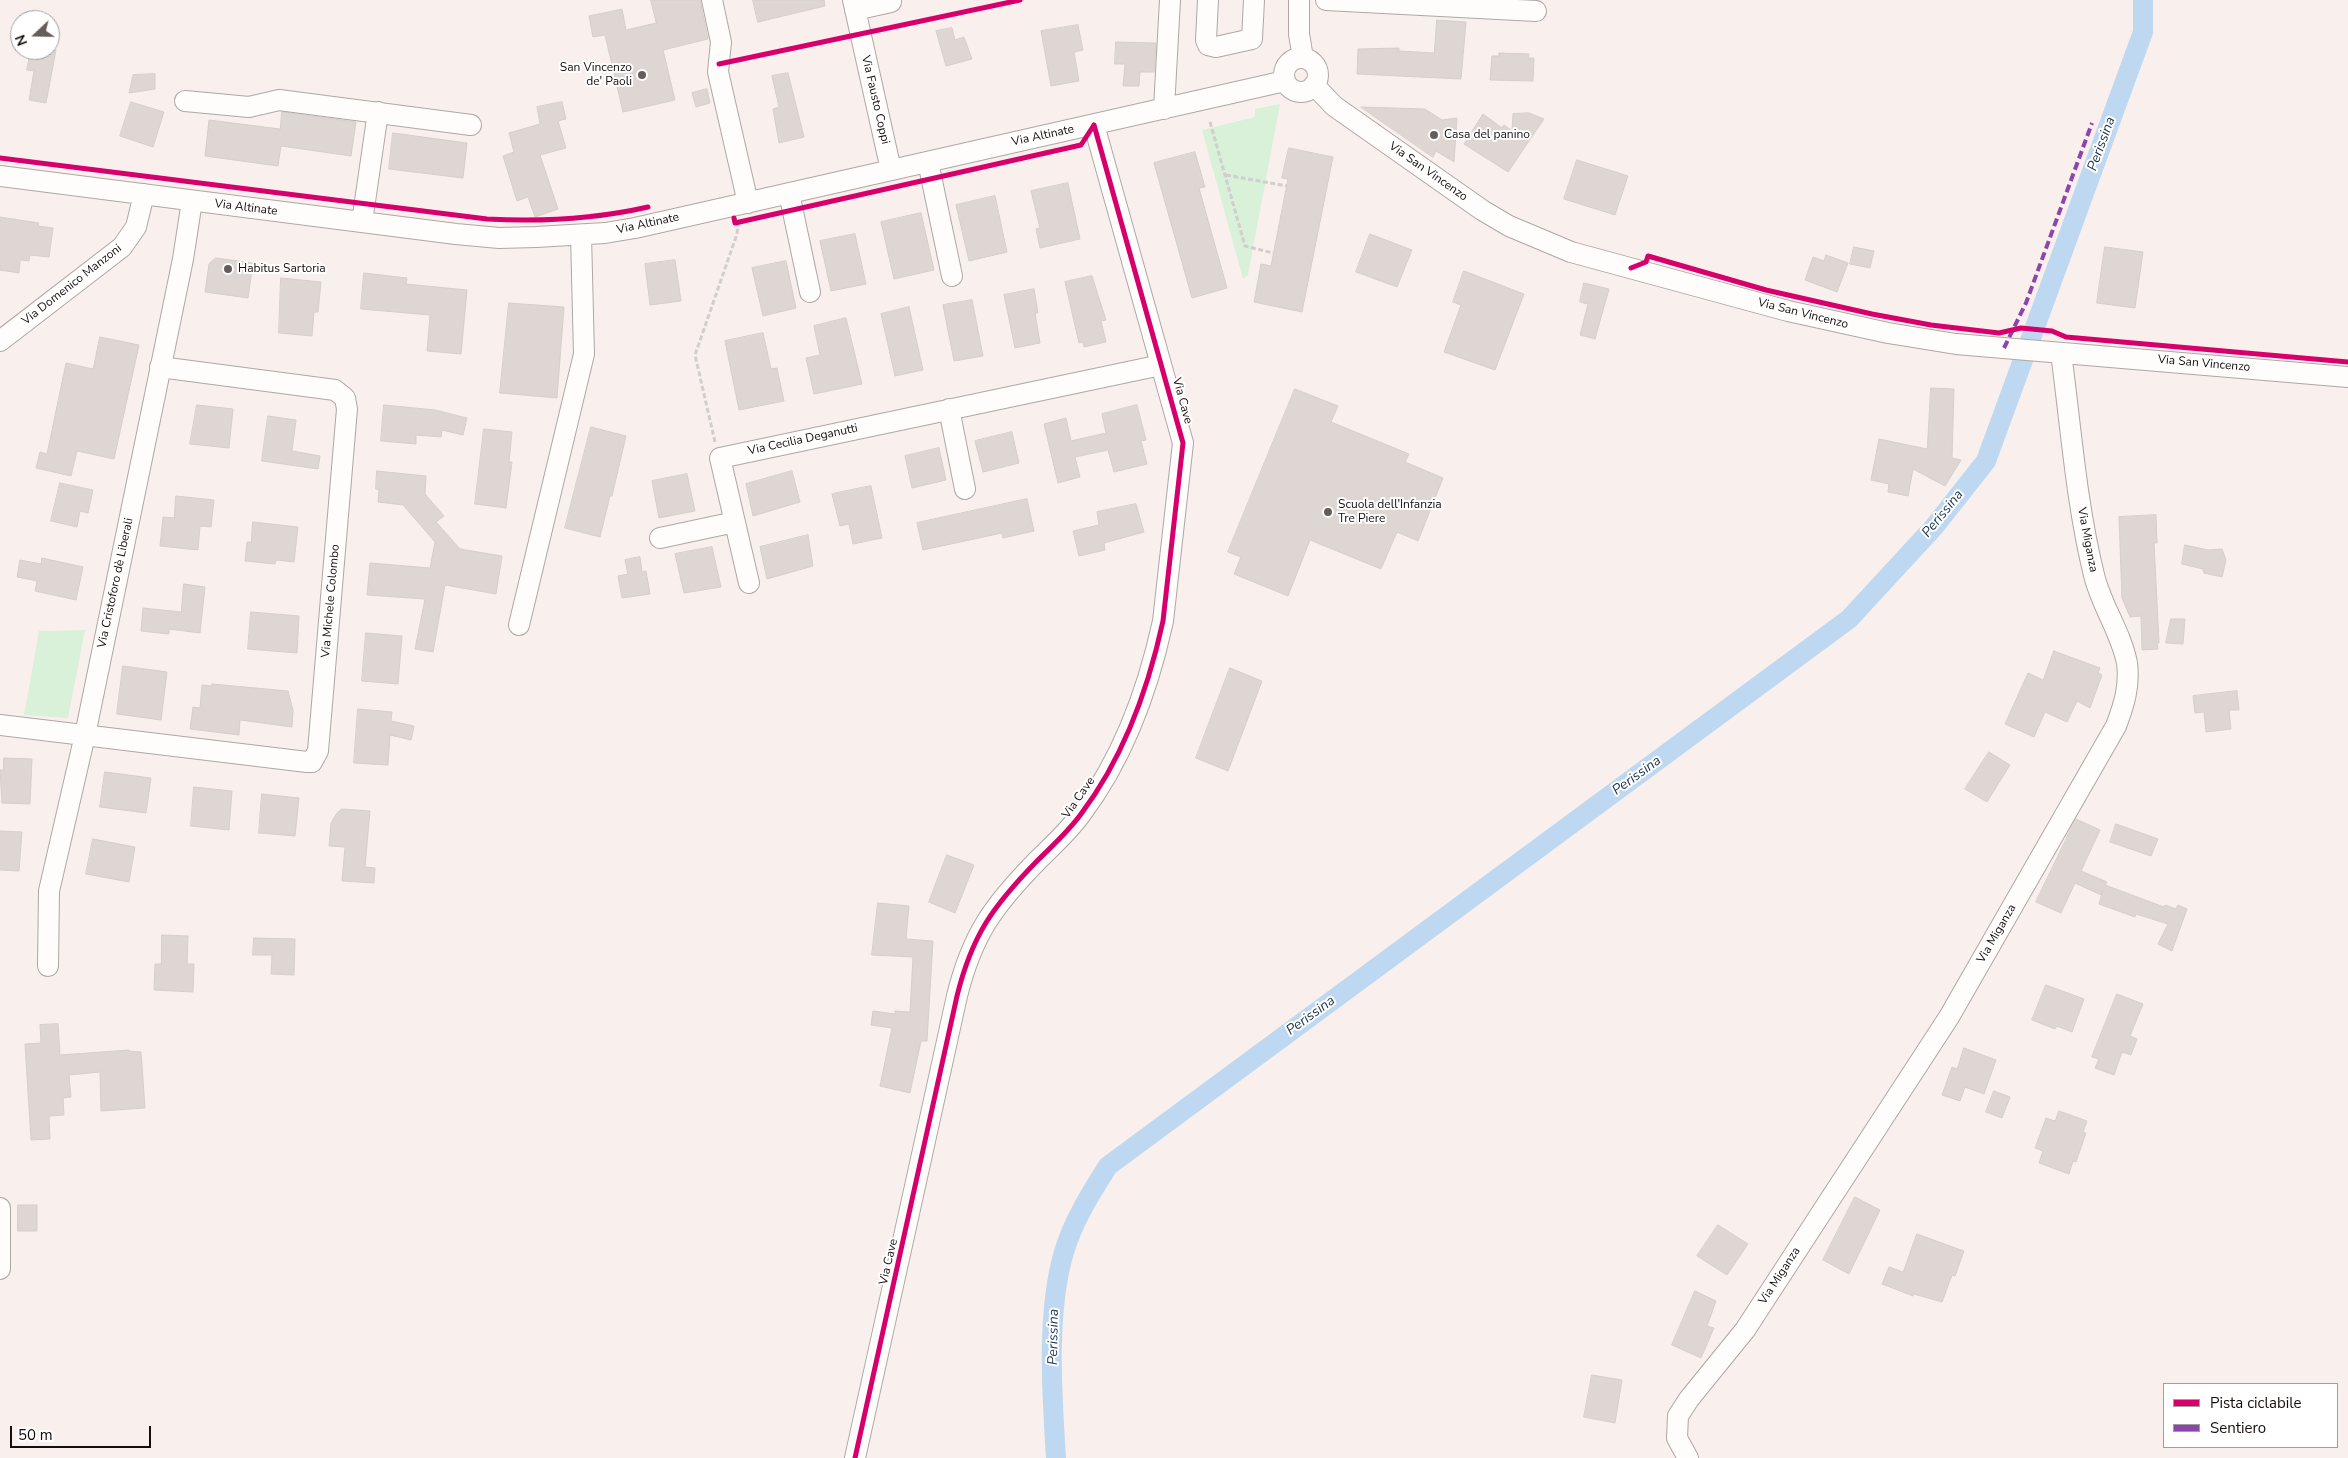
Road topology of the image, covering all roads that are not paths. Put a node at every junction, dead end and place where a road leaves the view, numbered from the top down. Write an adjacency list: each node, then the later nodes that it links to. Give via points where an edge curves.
1 (712, 0): 25 (street, via 721,42 718,72)
2 (890, 0): 9 (street)
3 (1170, 0): 15 (street)
4 (1208, 0): 5 (street, via 1206,40 1208,45 1216,47 1252,39)
5 (1254, 0)
6 (1299, 0): 11 (street)
7 (1326, 0): 8 (street)
8 (1441, 3): 10 (street)
9 (854, 5): 20 (street, Via Fausto Coppi)
10 (1536, 11)
11 (1303, 58): 12 (street, via 1292,60 1284,69); 13 (street, via 1315,66 1317,76)
12 (1285, 81): 13 (street, via 1298,91); 15 (street, Via Altinate)
13 (1314, 85): 31 (street, Via San Vincenzo, via 1334,106 1482,210 1508,226 1571,252 1840,323 1924,339)
14 (185, 101): 16 (street, via 249,107 279,100)
15 (1164, 109): 18 (street, Via Altinate)
16 (378, 112): 17 (street); 26 (street)
17 (471, 125)
18 (1094, 125): 19 (street, Via Altinate); 32 (street, Via Cave)
19 (928, 162): 20 (street, Via Altinate); 28 (street)
20 (890, 170): 22 (street, Via Altinate)
21 (0, 176): 23 (street, Via Altinate)
22 (789, 193): 25 (street, Via Altinate); 29 (street)
23 (144, 194): 24 (street, Via Altinate); 30 (street, Via Domenico Manzoni, via 136,227 122,247)
24 (192, 201): 26 (street, Via Altinate); 33 (street, Via Cristoforo dè Liberali)
25 (747, 211): 27 (street, Via Altinate, via 706,212 628,229)
26 (362, 222): 27 (street, Via Altinate, via 499,238)
27 (581, 235): 40 (street, via 584,354)
28 (952, 276)
29 (810, 292)
30 (0, 341)
31 (2053, 352): 34 (street, Via San Vincenzo); 47 (street, Via Miganza, via 2086,544 2095,579 2123,646 2127,664 2125,703 2116,726 1949,1017 1745,1330 1688,1398 1678,1416 1677,1438)
32 (1161, 365): 35 (street, Via Cecilia Deganutti); 46 (street, Via Cave, via 1183,443 1157,648 1137,713 1092,799 991,913 972,946 957,996)
33 (160, 367): 42 (street, Via Cristoforo dè Liberali); 42 (street, Via Michele Colombo, via 335,390 345,398 347,409 318,751 312,762 307,762)
34 (2348, 377)
35 (950, 409): 36 (street); 37 (street, Via Cecilia Deganutti, via 720,458)
36 (965, 489)
37 (735, 522): 38 (street); 39 (street)
38 (660, 538)
39 (749, 583)
40 (520, 625)
41 (0, 725): 42 (street)
42 (85, 735): 43 (street, Via Cristoforo dè Liberali, via 49,891)
43 (48, 966)
44 (0, 1208): 45 (street)
45 (0, 1269)
46 (855, 1458)
47 (1688, 1458)

